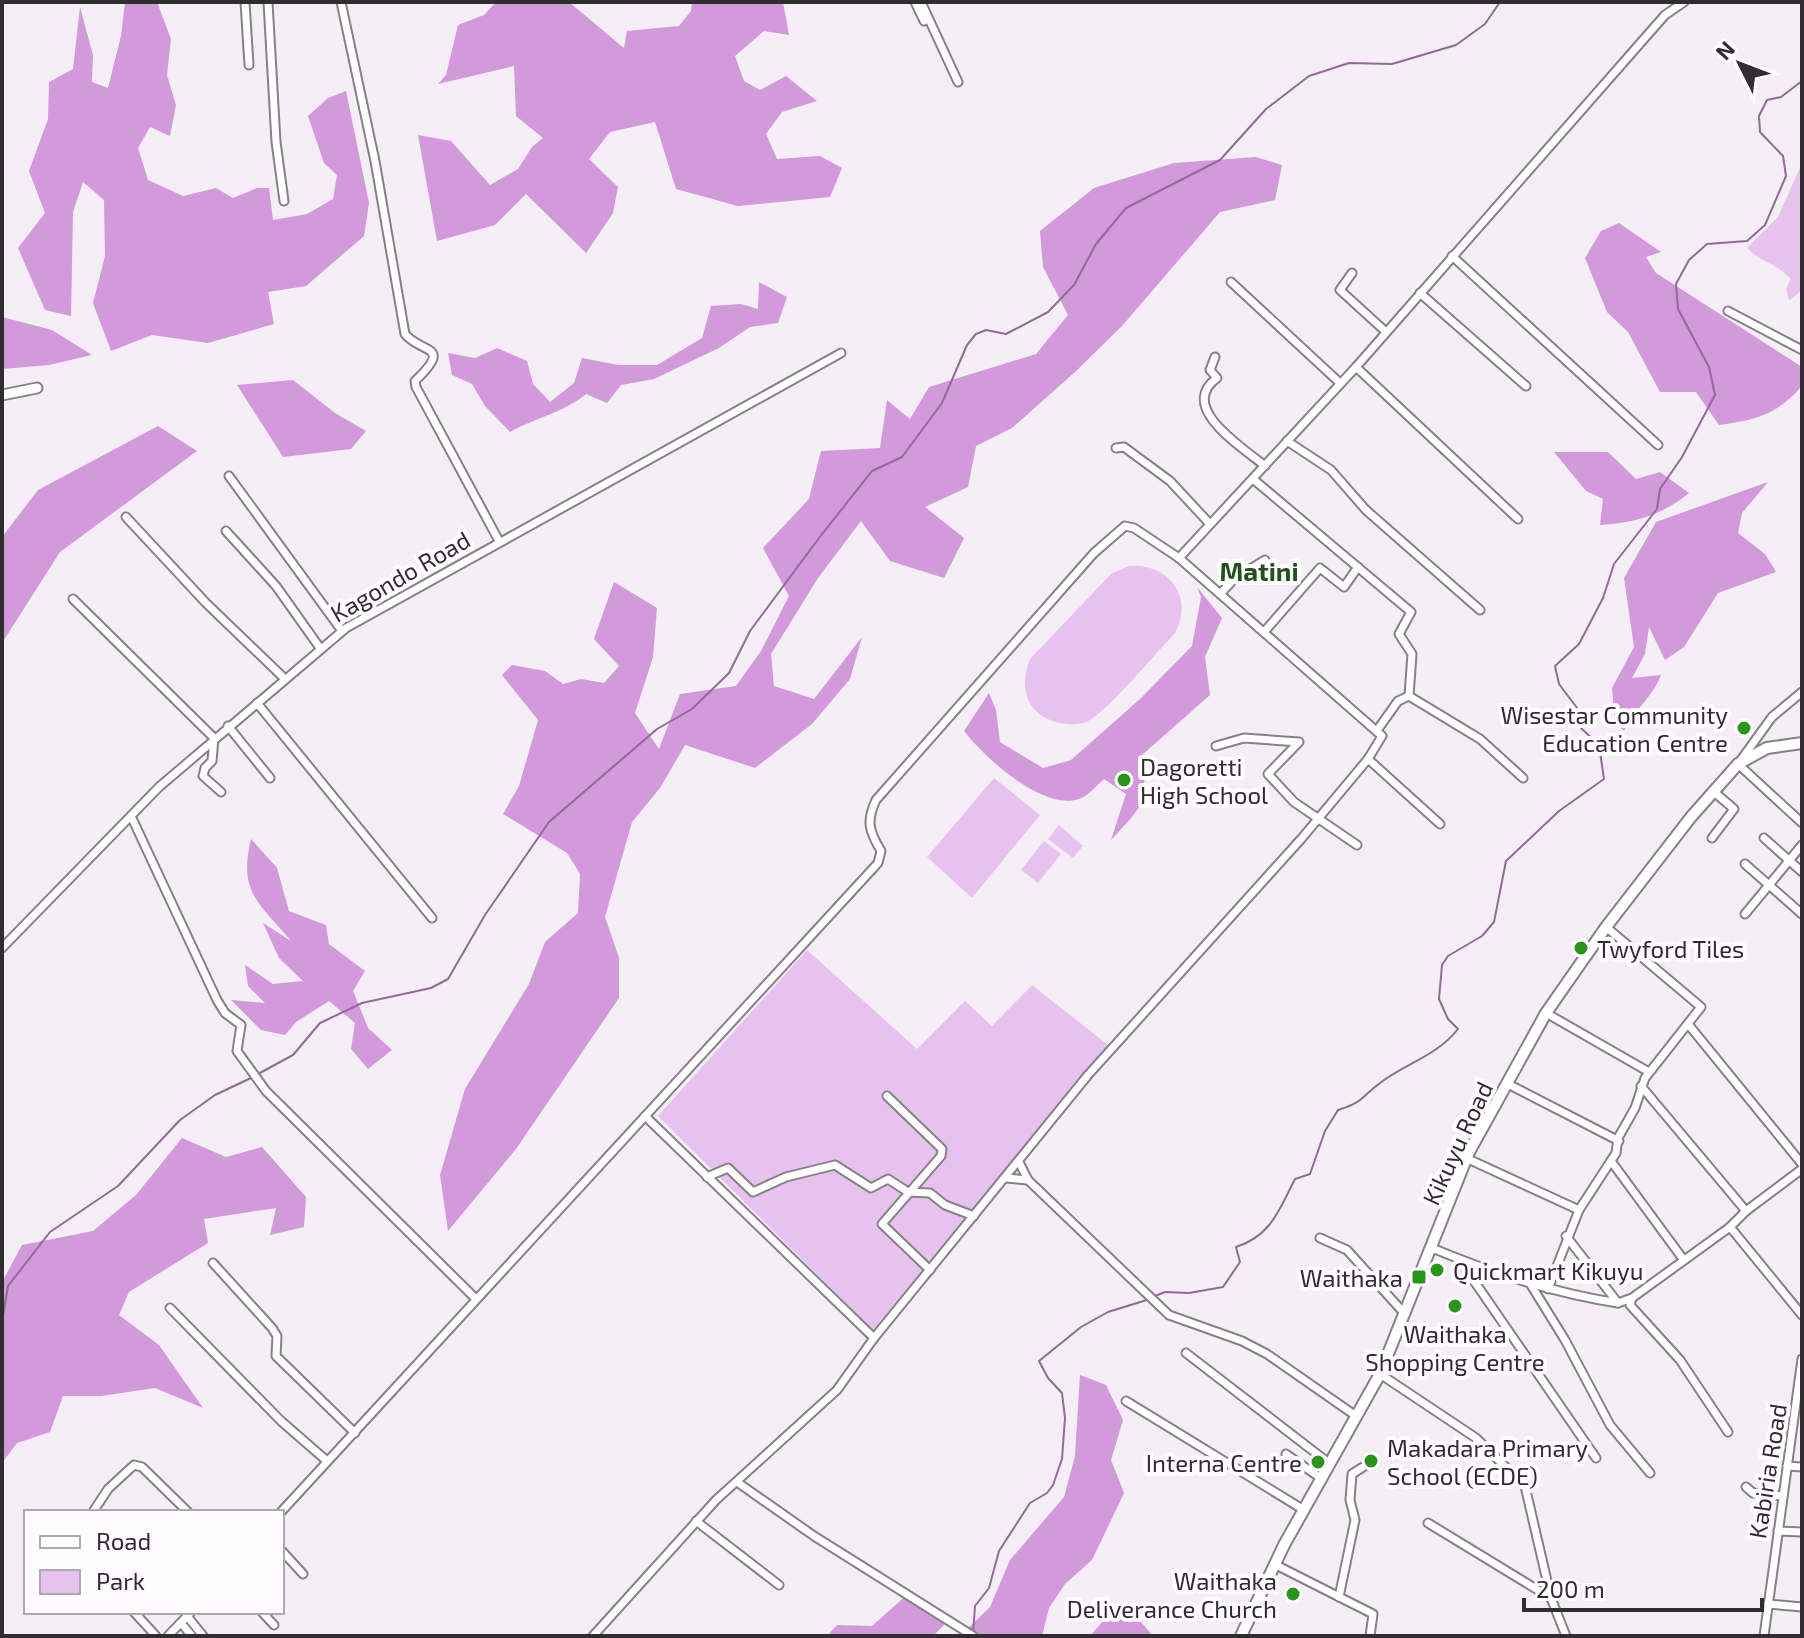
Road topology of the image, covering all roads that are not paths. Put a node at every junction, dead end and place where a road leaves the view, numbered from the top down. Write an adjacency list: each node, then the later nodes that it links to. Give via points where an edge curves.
1 (245, 2): 7 (street)
2 (268, 2): 9 (street)
3 (341, 2): 34 (street, via 405,334 427,347 433,360 415,381 416,387)
4 (918, 2): 6 (street); 8 (street)
5 (1684, 2): 10 (street, via 1665,15)
6 (924, 21)
7 (249, 65)
8 (958, 82)
9 (284, 201)
10 (1452, 256): 13 (street); 25 (street)
11 (1352, 273): 15 (street, via 1340,290)
12 (1231, 282): 20 (street)
13 (1420, 293): 15 (street); 21 (street)
14 (1728, 311): 16 (street)
15 (1386, 332): 19 (street)
16 (1802, 350)
17 (841, 353): 34 (street, Kagondo Road)
18 (1215, 357): 27 (street, via 1210,370 1217,378 1207,385 1204,407)
19 (1356, 367): 20 (street); 31 (street)
20 (1340, 383): 24 (street)
21 (1526, 386)
22 (37, 388): 23 (street)
23 (2, 395)
24 (1287, 441): 27 (street); 40 (street, via 1331,470 1366,510)
25 (1658, 445)
26 (1116, 448): 32 (street, via 1124,447 1170,481)
27 (1265, 466): 29 (street)
28 (229, 476): 41 (street)
29 (1253, 479): 32 (street); 37 (street)
30 (126, 517): 44 (street)
31 (1518, 519)
32 (1210, 524): 35 (street)
33 (226, 531): 43 (street, via 276,586)
34 (499, 541): 41 (street, Kagondo Road)
35 (1179, 558): 38 (street); 82 (street, via 1134,528 1119,529 1102,545 876,800 868,816 881,851 878,863)
36 (1265, 560): 38 (street)
37 (1358, 567): 42 (street, via 1344,587 1320,568); 46 (street, via 1411,612 1399,634 1412,654)
38 (1220, 594): 42 (street)
39 (73, 599): 50 (street)
40 (1480, 610)
41 (342, 631): 43 (street, Kagondo Road)
42 (1264, 632): 49 (street)
43 (320, 648): 44 (street, Kagondo Road)
44 (285, 679): 47 (street, Kagondo Road)
45 (1802, 692): 54 (street, via 1772,717)
46 (1409, 696): 49 (street, via 1398,701); 56 (street, via 1480,739)
47 (257, 703): 48 (street, Kagondo Road); 73 (street)
48 (228, 726): 50 (street, Kagondo Road); 55 (street)
49 (1378, 729): 53 (street, via 1382,736)
50 (214, 738): 58 (street, via 212,761 203,776); 59 (street, Kagondo Road)
51 (1802, 743): 54 (main road, Kikuyu Road, via 1767,748)
52 (1216, 746): 60 (street, via 1244,738 1299,742 1268,774)
53 (1368, 759): 60 (street); 62 (street)
54 (1738, 764): 57 (main road, Kikuyu Road); 61 (street)
55 (270, 778)
56 (1523, 778)
57 (1713, 791): 63 (street, via 1734,811); 74 (main road, Kikuyu Road)
58 (221, 792)
59 (131, 816): 75 (street, Kagondo Road); 107 (street, via 217,1000 241,1025 237,1051 266,1091)
60 (1318, 819): 65 (street); 86 (street, via 1088,1075)
61 (1802, 823)
62 (1440, 824)
63 (1712, 838)
64 (1764, 838): 67 (street)
65 (1357, 845)
66 (1802, 845): 67 (street)
67 (1788, 861): 69 (street); 70 (street)
68 (1745, 864): 70 (street)
69 (1802, 872)
70 (1769, 884): 71 (street); 72 (street)
71 (1745, 914)
72 (1802, 914)
73 (432, 918)
74 (1606, 927): 76 (main road, Kikuyu Road); 77 (street, via 1700,1003)
75 (2, 948)
76 (1546, 1013): 78 (street); 79 (main road, Kikuyu Road)
77 (1688, 1024): 78 (street); 87 (street)
78 (1649, 1072): 80 (street)
79 (1506, 1083): 83 (street); 84 (main road, Kikuyu Road)
80 (1641, 1086): 83 (street); 94 (street)
81 (887, 1096): 92 (street, via 942,1149)
82 (645, 1116): 88 (street); 107 (street)
83 (1619, 1141): 85 (street)
84 (1466, 1158): 93 (street); 99 (main road, Kikuyu Road)
85 (1612, 1159): 93 (street); 100 (street)
86 (1019, 1162): 89 (street); 91 (street)
87 (1802, 1167): 90 (street)
88 (707, 1177): 92 (street, via 728,1168 753,1192 835,1165 871,1188 888,1179); 112 (street)
89 (1006, 1178): 91 (street); 95 (street)
90 (1799, 1178): 94 (street)
91 (1028, 1180): 118 (street, via 1169,1315 1267,1354)
92 (908, 1192): 95 (street, via 930,1193); 103 (street, via 882,1224)
93 (1579, 1210): 97 (street)
94 (1746, 1211): 96 (street)
95 (974, 1216): 103 (street)
96 (1730, 1227): 100 (street); 111 (street)
97 (1566, 1236): 105 (street); 108 (street)
98 (1320, 1238): 110 (street, via 1347,1250)
99 (1432, 1248): 101 (street); 110 (main road, Kikuyu Road)
100 (1683, 1259): 106 (street)
101 (1461, 1262): 104 (street); 122 (street)
102 (213, 1263): 120 (street, via 272,1328 276,1356)
103 (930, 1270): 112 (street)
104 (1531, 1285): 105 (street); 128 (street, via 1610,1425)
105 (1548, 1289): 108 (street)
106 (1632, 1298): 108 (street); 119 (street, via 1630,1305 1680,1360)
107 (476, 1299): 120 (street)
108 (1618, 1303)
109 (170, 1308): 123 (street)
110 (1404, 1313): 115 (main road, Kikuyu Road)
111 (1802, 1315)
112 (874, 1338): 130 (street, via 837,1390)
113 (1186, 1353): 124 (street)
114 (1802, 1359): 116 (street, Kabiria Road)
115 (1380, 1374): 118 (main road, Kikuyu Road); 146 (street, via 1476,1438 1525,1486)
116 (1801, 1392): 125 (street, Kabiria Road)
117 (1126, 1401): 136 (street)
118 (1356, 1416): 124 (main road, Kikuyu Road)
119 (1728, 1432)
120 (355, 1433): 123 (street)
121 (1286, 1454): 129 (street)
122 (1596, 1458)
123 (327, 1461): 135 (street)
124 (1330, 1464): 129 (main road, Kikuyu Road)
125 (1787, 1466): 127 (street); 132 (street, Kabiria Road)
126 (1363, 1467): 145 (street, via 1352,1474 1355,1520)
127 (1802, 1467)
128 (1650, 1473)
129 (1322, 1479): 136 (main road, Kikuyu Road)
130 (737, 1482): 137 (street); 158 (street)
131 (1746, 1487): 132 (street, via 1753,1493)
132 (1783, 1496): 139 (street, Kabiria Road)
133 (94, 1510): 134 (street, via 134,1465)
134 (186, 1510)
135 (283, 1510)
136 (1304, 1510): 142 (main road, Kikuyu Road)
137 (696, 1521): 144 (street); 157 (street)
138 (1428, 1523): 146 (street)
139 (1778, 1531): 140 (street); 147 (street, Kabiria Road)
140 (1802, 1532)
141 (284, 1553): 143 (street)
142 (1274, 1564): 145 (street); 159 (main road, Kikuyu Road)
143 (303, 1574)
144 (779, 1585)
145 (1339, 1597): 160 (street, via 1373,1614)
146 (1551, 1598): 161 (street)
147 (1768, 1604): 148 (street); 162 (street, Kabiria Road)
148 (1802, 1607)
149 (136, 1614): 153 (street)
150 (264, 1614): 152 (street)
151 (186, 1617): 154 (street); 155 (street); 156 (street)
152 (274, 1625)
153 (156, 1636)
154 (168, 1636)
155 (192, 1636)
156 (203, 1636)
157 (593, 1636)
158 (973, 1636)
159 (1241, 1636)
160 (1370, 1636)
161 (1566, 1636)
162 (1764, 1636)

